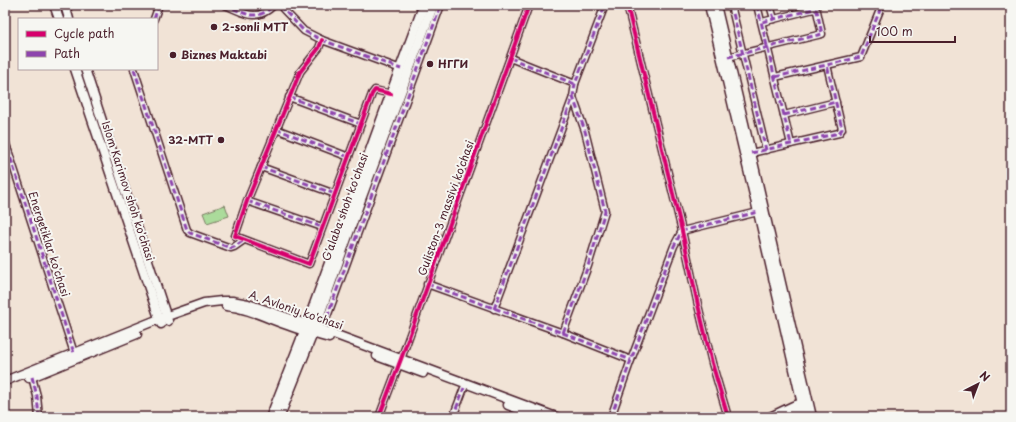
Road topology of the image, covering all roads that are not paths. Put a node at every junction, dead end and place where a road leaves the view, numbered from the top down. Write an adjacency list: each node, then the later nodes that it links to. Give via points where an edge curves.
1 (54, 5): 19 (street)
2 (64, 5): 20 (street)
3 (160, 5): 21 (street)
4 (225, 5): 5 (street, via 252,15 262,14)
5 (274, 5)
6 (281, 5): 24 (street, via 304,31)
7 (424, 5): 31 (main road, G'alaba shoh ko'chasi)
8 (433, 5): 29 (main road, G'alaba shoh ko'chasi)
9 (441, 5): 29 (street)
10 (529, 5): 28 (street, Guliston-3 massivi ko'chasi)
11 (605, 5): 36 (street)
12 (627, 5): 54 (street)
13 (708, 5): 27 (street)
14 (716, 5): 27 (street)
15 (731, 5): 26 (street)
16 (758, 5): 23 (street)
17 (770, 5): 22 (street)
18 (882, 5): 30 (street, via 861,57)
19 (59, 18)
20 (69, 18)
21 (154, 18)
22 (774, 19): 23 (street); 25 (street, via 814,9 817,11 822,34)
23 (762, 22): 25 (street)
24 (322, 40): 31 (street); 38 (street, via 320,48 300,72)
25 (768, 47): 26 (street); 35 (street)
26 (743, 53): 27 (street); 46 (street)
27 (726, 56): 47 (street); 52 (street)
28 (510, 58): 36 (street); 56 (street, Guliston-3 massivi ko'chasi)
29 (416, 63): 57 (main road, G'alaba shoh ko'chasi, via 358,206)
30 (826, 65): 35 (street); 40 (street)
31 (401, 69): 37 (main road, G'alaba shoh ko'chasi)
32 (75, 70): 60 (street, Islom Karimov shoh ko'chasi)
33 (85, 70): 60 (street, Islom Karimov shoh ko'chasi, via 161,300)
34 (134, 70): 55 (street, via 187,230 231,248)
35 (775, 77): 41 (street)
36 (575, 84): 39 (street)
37 (391, 94): 42 (street, via 375,90); 61 (main road, G'alaba shoh ko'chasi)
38 (289, 97): 42 (street); 43 (street)
39 (573, 97): 58 (street); 62 (street, via 585,130 605,211)
40 (836, 102): 41 (street); 45 (street, via 842,129 839,133)
41 (784, 115): 45 (street)
42 (361, 124): 48 (street)
43 (276, 129): 48 (street); 49 (street)
44 (5, 140): 63 (street, Energetiklar ko'chasi)
45 (791, 144): 46 (street)
46 (766, 150): 47 (street)
47 (751, 152): 70 (street)
48 (349, 157): 50 (street)
49 (261, 167): 50 (street); 51 (street)
50 (335, 194): 53 (street)
51 (247, 201): 53 (street); 55 (street, via 235,236)
52 (758, 212): 54 (street); 70 (street)
53 (322, 228): 55 (street, via 309,264)
54 (682, 231): 64 (street); 80 (street, via 712,364)
55 (244, 240)
56 (427, 284): 58 (street, Guliston-3 massivi ko'chasi); 65 (street, Guliston-3 massivi ko'chasi)
57 (334, 285): 59 (street); 61 (main road, G'alaba shoh ko'chasi)
58 (494, 308): 62 (street, Guliston-3 massivi ko'chasi)
59 (327, 317)
60 (164, 320): 61 (street, A. Avloniy ko'chasi, via 204,303 232,301 248,304); 63 (street, A. Avloniy ko'chasi); 66 (street, A. Avloniy ko'chasi)
61 (310, 329): 65 (street, A. Avloniy ko'chasi); 73 (main road, G'alaba shoh ko'chasi); 74 (main road, G'alaba shoh ko'chasi)
62 (563, 333): 64 (street, Guliston-3 massivi ko'chasi)
63 (74, 353): 67 (street, A. Avloniy ko'chasi)
64 (631, 360): 79 (street)
65 (400, 362): 69 (street, A. Avloniy ko'chasi); 75 (street, Guliston-3 massivi ko'chasi); 78 (street, A. Avloniy ko'chasi)
66 (32, 377): 68 (street, A. Avloniy ko'chasi); 72 (street)
67 (5, 381)
68 (5, 387)
69 (464, 388): 71 (street, A. Avloniy ko'chasi); 76 (street)
70 (806, 410): 81 (street); 82 (street)
71 (531, 415): 77 (street, A. Avloniy ko'chasi)
72 (39, 417)
73 (271, 417)
74 (279, 417)
75 (379, 417)
76 (453, 417)
77 (539, 417)
78 (556, 417)
79 (611, 417)
80 (728, 417)
81 (770, 417)
82 (783, 417)

